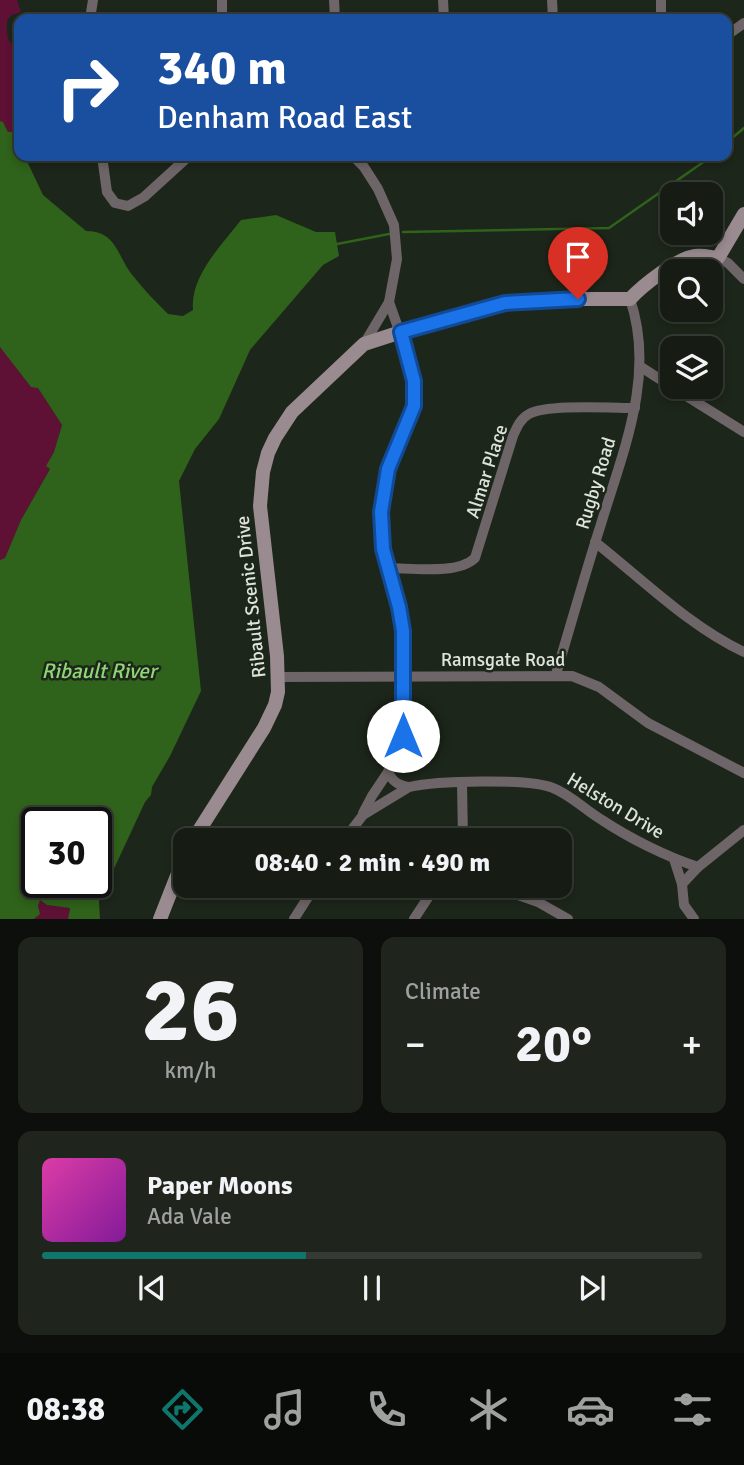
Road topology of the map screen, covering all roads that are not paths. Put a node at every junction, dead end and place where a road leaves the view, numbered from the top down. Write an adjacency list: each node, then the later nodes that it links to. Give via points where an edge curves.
1 (103, 161): 2 (street, via 107,192 115,203 128,206)
2 (184, 161)
3 (364, 161): 8 (street, via 394,225 397,260)
4 (744, 214): 5 (street)
5 (718, 258): 6 (street); 7 (street, via 686,259)
6 (744, 279)
7 (630, 299): 9 (street, Ribault Scenic Drive, via 505,303); 11 (street, Rugby Road)
8 (389, 302): 9 (street); 10 (street)
9 (401, 332): 10 (street, Ribault Scenic Drive); 17 (street, via 415,393 411,418 388,469 383,495 381,528)
10 (364, 344): 20 (street, Ribault Scenic Drive, via 292,412 275,438 263,472 260,524)
11 (641, 367): 12 (street); 14 (street, Rugby Road)
12 (660, 379)
13 (691, 399): 15 (street)
14 (635, 408): 16 (street, Rugby Road); 17 (street, Almar Place, via 542,409 527,414 513,436 475,558 457,568)
15 (744, 432)
16 (595, 542): 18 (street, via 701,627); 19 (street, Rugby Road)
17 (387, 568): 21 (street, via 403,631)
18 (744, 652)
19 (556, 674): 21 (street, Ramsgate Road); 23 (street, Ramsgate Road, via 599,687 649,723)
20 (278, 677): 21 (street, Ramsgate Road); 27 (street, Ribault Scenic Drive, via 270,718)
21 (403, 677): 22 (street, via 403,736)
22 (388, 772): 25 (street, via 392,780); 26 (street)
23 (744, 774)
24 (462, 783): 25 (street, Helston Drive); 29 (street); 31 (street, Helston Drive, via 532,783 555,788 602,821)
25 (409, 787): 26 (street)
26 (362, 816): 28 (street)
27 (201, 828)
28 (353, 828)
29 (463, 828)
30 (744, 830): 32 (street)
31 (674, 859): 32 (street, Helston Drive); 33 (street)
32 (698, 867): 33 (street)
33 (682, 884): 42 (street, via 684,905)
34 (173, 886): 38 (street)
35 (307, 898): 39 (street)
36 (428, 898): 40 (street)
37 (529, 898): 41 (street)
38 (160, 919)
39 (294, 919)
40 (414, 919)
41 (568, 919)
42 (694, 919)

